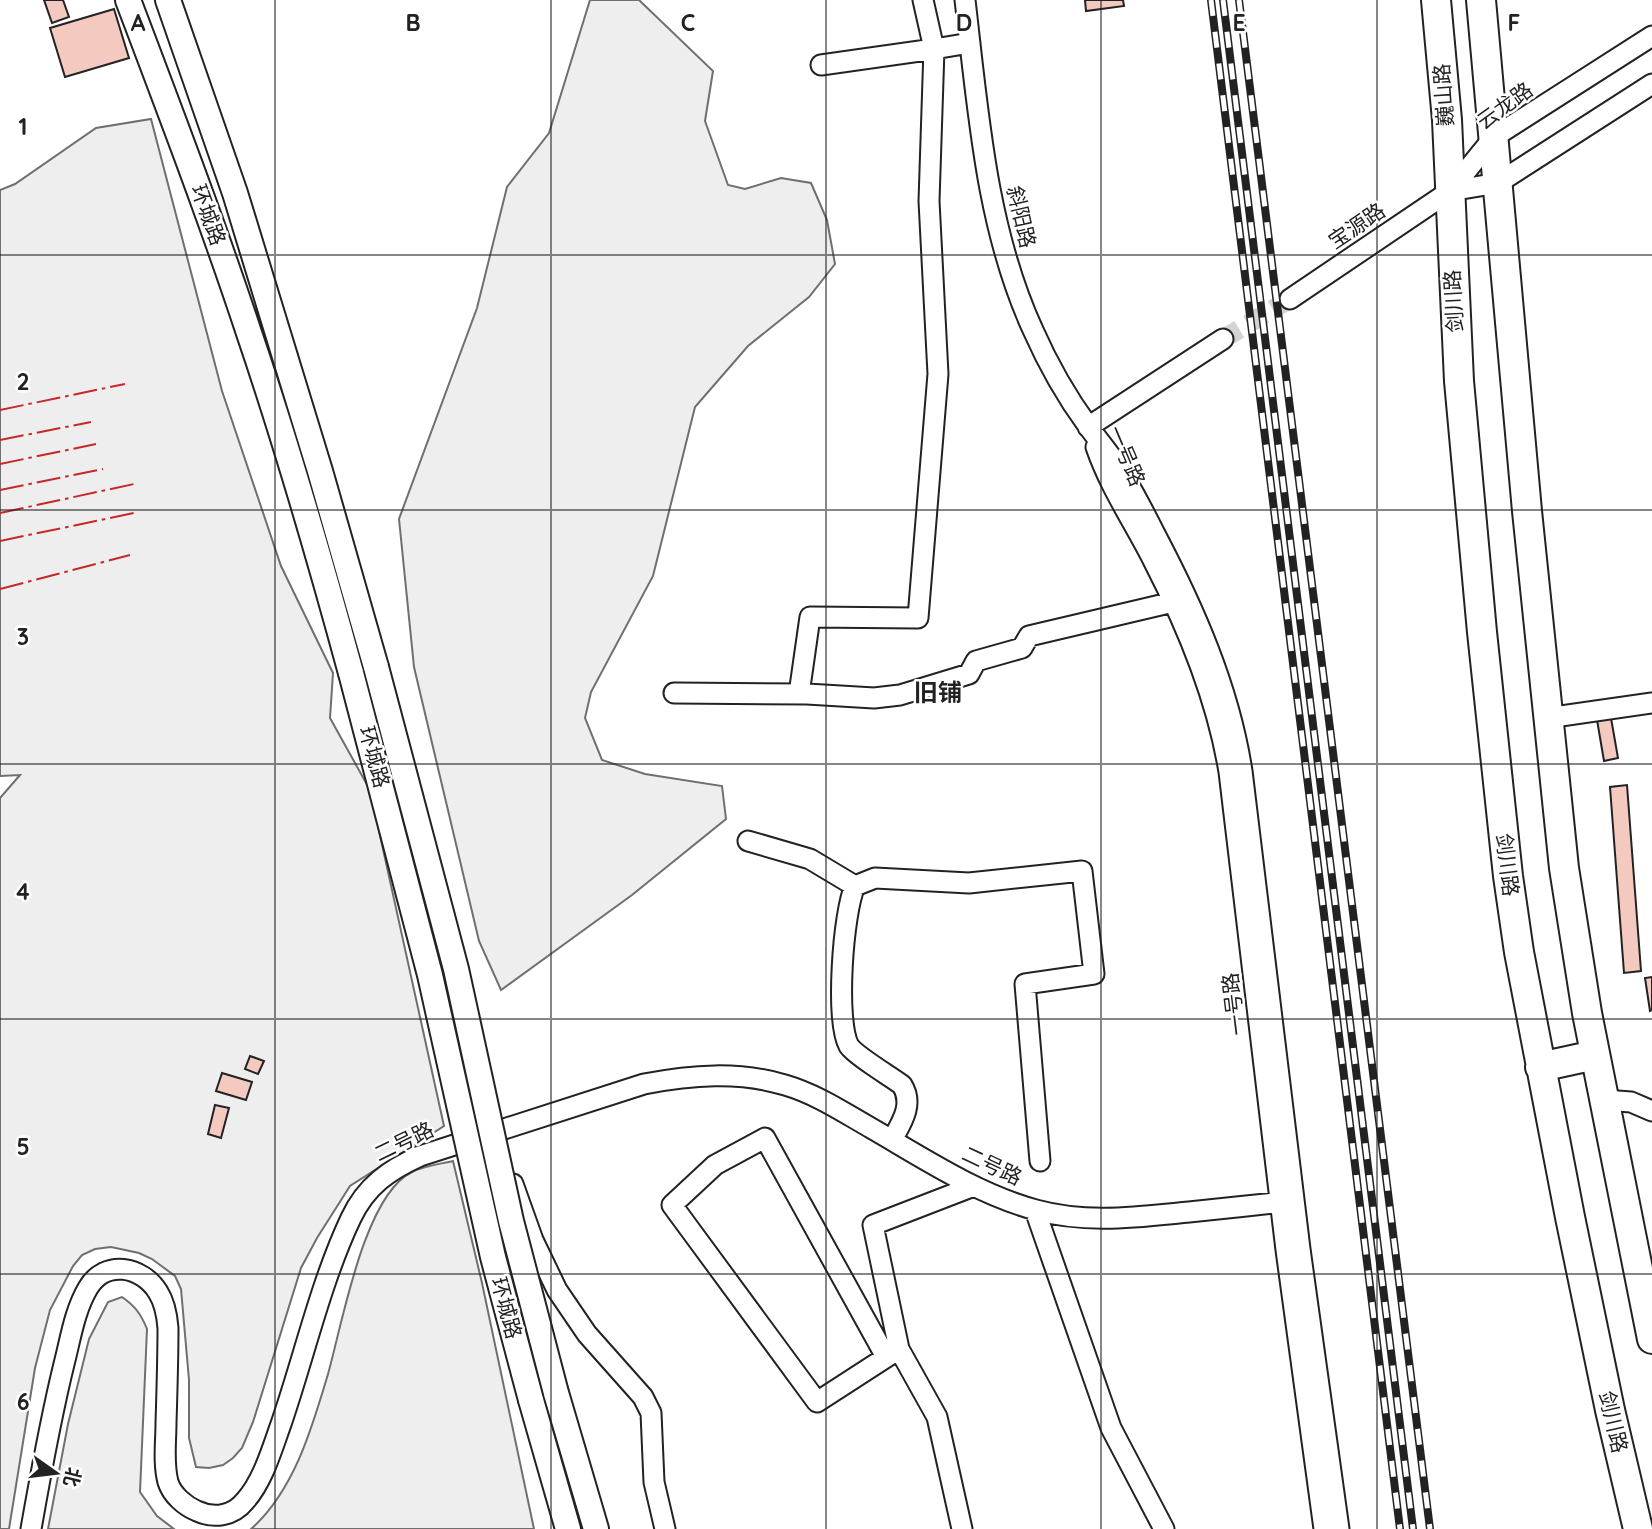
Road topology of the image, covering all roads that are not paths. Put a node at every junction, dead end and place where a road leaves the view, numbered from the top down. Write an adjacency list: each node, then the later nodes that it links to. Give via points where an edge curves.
1 (128, 0): 38 (main road, 环城路, bridge, via 192,169 276,417 351,673 444,1034 490,1246)
2 (169, 0): 39 (main road, 环城路, bridge, via 223,158 376,667 453,956 511,1221)
3 (923, 0): 9 (street)
4 (965, 0): 8 (street, 斜阳路)
5 (1436, 0): 14 (highway, 巍山路)
6 (1481, 0): 12 (highway)
7 (1652, 36): 12 (street, 云龙路)
8 (970, 43): 9 (street); 17 (street, 斜阳路, via 994,207 1013,278 1046,357)
9 (934, 48): 10 (street); 20 (street, via 929,201 938,374 918,618 810,617)
10 (821, 65)
11 (1652, 84): 13 (street)
12 (1494, 137): 13 (highway); 14 (street, 云龙路)
13 (1498, 183): 14 (street); 22 (highway)
14 (1450, 191): 15 (street, 宝源路); 26 (highway, 剑川路, via 1456,345 1492,730 1516,932)
15 (1290, 299)
16 (1223, 339): 17 (street)
17 (1088, 427): 18 (street, 一号路, via 1116,464 1160,543)
18 (1181, 601): 20 (street, via 1029,636 1022,648 976,661 969,674 900,695); 33 (street, 一号路, via 1219,678 1240,756)
19 (674, 693): 20 (street)
20 (799, 694)
21 (1652, 703): 22 (street)
22 (1547, 718): 25 (highway, via 1570,914)
23 (748, 841): 24 (street, via 810,859)
24 (855, 886): 30 (street, via 845,926 845,1033 853,1051 902,1084 906,1092 902,1122); 31 (street, via 875,878 969,883 1082,871 1094,974 1025,984)
25 (1595, 1055): 26 (highway); 27 (highway)
26 (1540, 1067): 45 (highway, 剑川路)
27 (1604, 1100): 28 (street, via 1632,1102); 35 (highway)
28 (1652, 1111)
29 (499, 1129): 30 (street, 二号路, via 644,1084 706,1075 755,1078 794,1088); 37 (street, 二号路, via 395,1167 360,1201 334,1260 264,1466 245,1501 223,1515 190,1508 168,1482 168,1328 159,1293 144,1276 125,1268 96,1278 82,1299 56,1394); 40 (street, via 521,1209 551,1279 588,1336 643,1397 651,1413 653,1482)
30 (892, 1140): 32 (street, 二号路)
31 (1040, 1160)
32 (974, 1186): 34 (street, 二号路); 36 (street, via 873,1225)
33 (1287, 1201): 34 (street, 二号路, via 1096,1219); 43 (street, 一号路); 44 (street, 一号路)
34 (1035, 1210): 42 (street, via 1111,1429)
35 (1652, 1339)
36 (892, 1353): 36 (street, via 817,1402 672,1205 715,1166 765,1138); 41 (street, via 937,1417)
37 (32, 1529)
38 (568, 1529)
39 (596, 1529)
40 (664, 1529)
41 (962, 1529)
42 (1164, 1529)
43 (1324, 1529)
44 (1339, 1529)
45 (1638, 1529)

